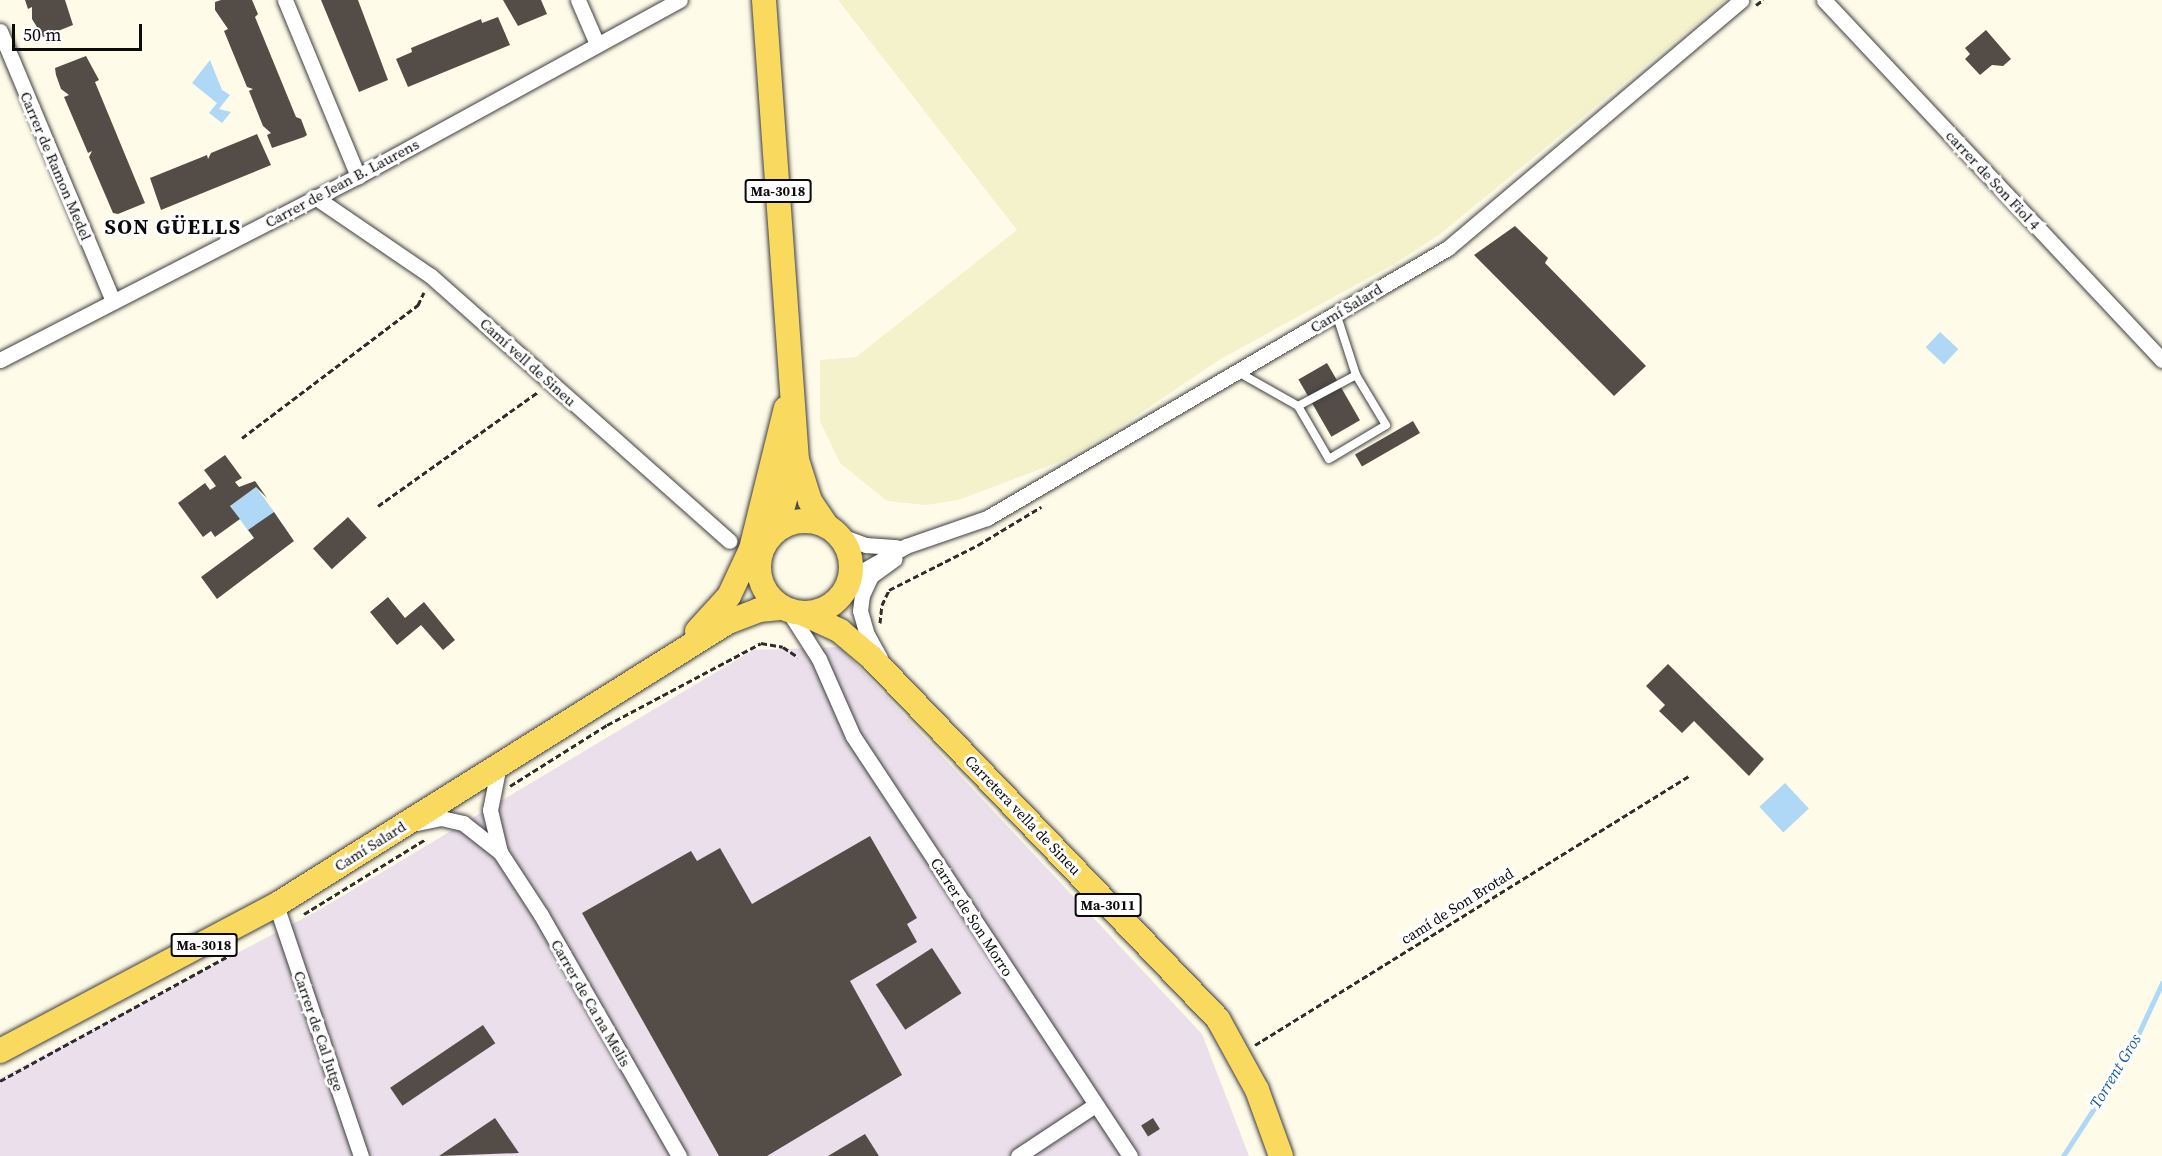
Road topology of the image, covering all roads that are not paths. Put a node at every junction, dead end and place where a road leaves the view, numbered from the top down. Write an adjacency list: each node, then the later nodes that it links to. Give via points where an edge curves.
1 (285, 0): 9 (street)
2 (578, 0): 8 (street)
3 (680, 0): 8 (street, Carrer de Jean B. Laurens)
4 (764, 0): 17 (main road, Ma-3018)
5 (1741, 0): 12 (street, Camí Salard, via 1448,248)
6 (1824, 0): 14 (street, carrer de Son Fiol 4)
7 (0, 31): 11 (street, Carrer de Ramon Medel)
8 (597, 44): 9 (street, Carrer de Jean B. Laurens)
9 (358, 176): 10 (street, Carrer de Jean B. Laurens)
10 (315, 197): 11 (street, Carrer de Jean B. Laurens); 23 (street, Camí vell de Sineu, via 431,276)
11 (113, 301): 13 (street, Carrer de Jean B. Laurens)
12 (1336, 314): 15 (street, Camí Salard); 16 (lane)
13 (0, 360)
14 (2162, 360)
15 (1238, 372): 18 (lane); 22 (street, Camí Salard, via 987,518)
16 (1356, 375): 18 (lane); 18 (lane, via 1386,425 1329,459)
17 (792, 382): 19 (main road, Ma-3018); 30 (main road, via 761,514 741,575 729,596)
18 (1298, 406)
19 (796, 460): 20 (main road, Ma-3018); 21 (main road, Ma-3018, via 810,501)
20 (776, 531): 21 (main road, via 795,521); 25 (main road, Ma-3018, via 761,553)
21 (833, 531): 24 (street, Camí Salard, via 877,547); 26 (main road, Ma-3018, via 850,552)
22 (927, 539): 24 (street, Camí Salard); 31 (street, via 871,576 862,595 860,611 867,635)
23 (729, 541)
24 (906, 546): 26 (street, Camí Salard, via 870,563)
25 (759, 576): 27 (main road, via 768,594); 28 (main road, Camí Salard / Ma-3018)
26 (848, 583): 27 (main road, Ma-3018, via 828,606); 29 (main road, Carretera vella de Sineu / Ma-3011, via 852,626)
27 (792, 612): 28 (main road, Camí Salard / Ma-3018, via 759,610); 29 (main road, Carretera vella de Sineu / Ma-3011, via 840,631); 37 (street, Carrer de Son Morro, via 853,736)
28 (728, 621): 30 (main road, Camí Salard / Ma-3018)
29 (873, 658): 31 (main road, Carretera vella de Sineu / Ma-3011)
30 (668, 660): 32 (main road, Camí Salard / Ma-3018)
31 (894, 681): 42 (main road, Carretera vella de Sineu / Ma-3011, via 1218,1019 1257,1090)
32 (499, 765): 33 (main road, Camí Salard / Ma-3018); 34 (street, Carrer de Ca na Melis, via 490,810)
33 (401, 827): 34 (street, Carrer de Ca na Melis, via 441,818 463,823); 35 (main road, Camí Salard / Ma-3018)
34 (500, 852): 39 (street, Carrer de Ca na Melis, via 541,915)
35 (276, 905): 36 (main road, Camí Salard / Ma-3018); 38 (street, Carrer de Cal Jutge)
36 (0, 1051)
37 (1095, 1104): 40 (street); 41 (street, Carrer de Son Morro)
38 (362, 1156)
39 (679, 1156)
40 (1018, 1156)
41 (1130, 1156)
42 (1281, 1156)

